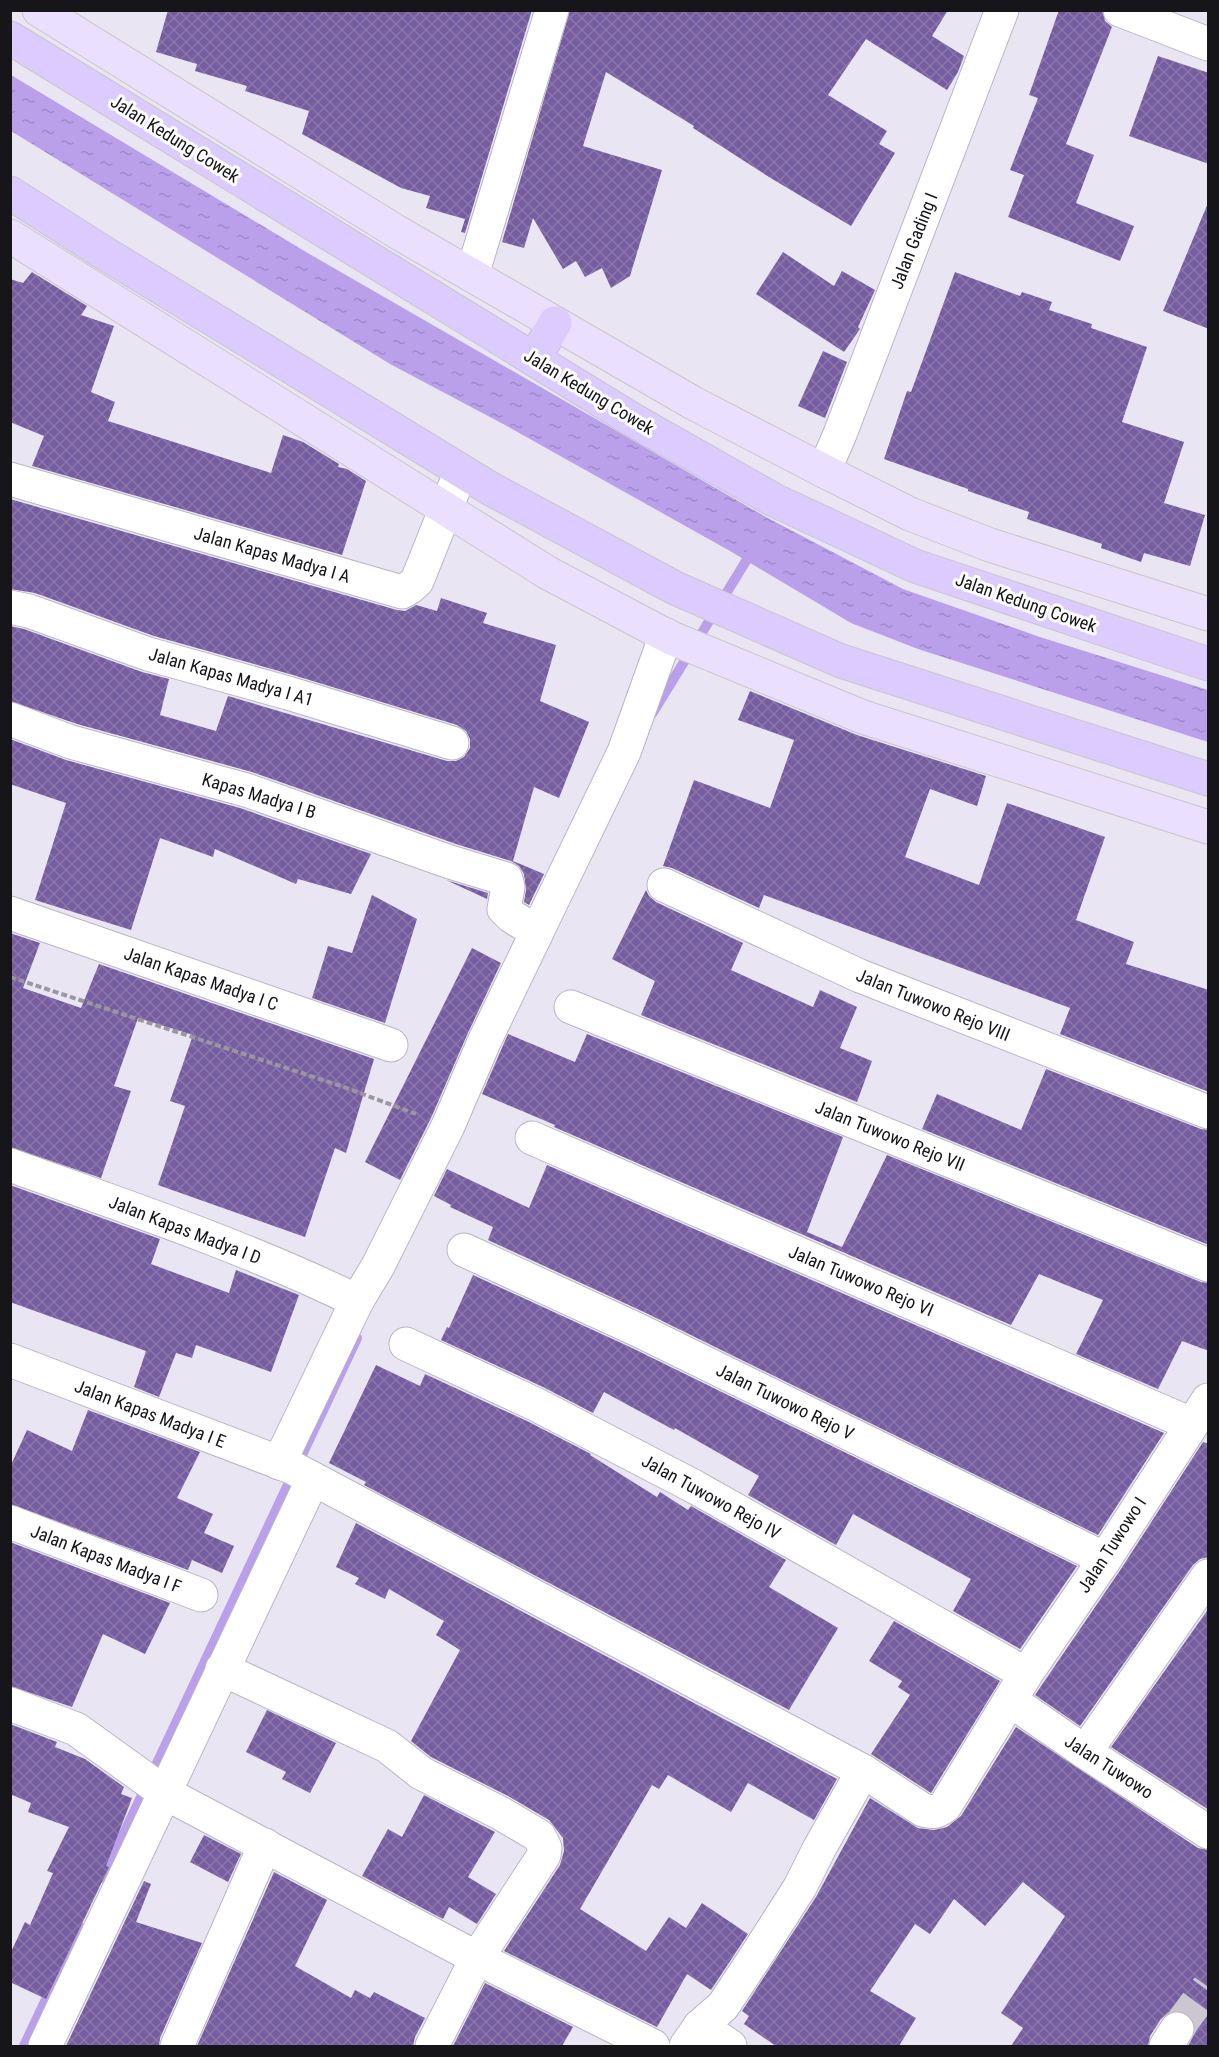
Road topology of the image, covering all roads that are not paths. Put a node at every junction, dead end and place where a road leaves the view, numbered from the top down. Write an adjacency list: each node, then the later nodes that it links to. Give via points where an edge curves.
1 (39, 10): 9 (main road, Jalan Kedung Cowek)
2 (552, 10): 9 (street)
3 (1002, 10): 13 (street, Jalan Gading I)
4 (1120, 10): 6 (street)
5 (10, 38): 11 (highway, Jalan Kedung Cowek)
6 (1209, 44)
7 (10, 192): 12 (highway)
8 (10, 236): 15 (main road)
9 (472, 275): 10 (main road, Jalan Kedung Cowek)
10 (555, 323): 11 (highway); 13 (main road, Jalan Kedung Cowek, via 695,404)
11 (534, 359): 19 (highway, Jalan Kedung Cowek, via 774,500 915,566)
12 (461, 471): 15 (street, Jalan Kapas Madya I A); 22 (highway, via 675,588 841,661)
13 (824, 471): 17 (main road, Jalan Kedung Cowek, via 909,514 990,545)
14 (10, 479): 15 (street, Jalan Kapas Madya I A, via 402,592 417,581)
15 (446, 507): 18 (main road, via 548,573)
16 (10, 607): 21 (street, Jalan Kapas Madya I A1, via 148,654)
17 (1209, 614)
18 (677, 640): 23 (main road, via 863,717); 26 (street)
19 (1209, 664)
20 (10, 719): 26 (street, Kapas Madya I B, via 70,742 246,790 506,879 504,909)
21 (452, 743)
22 (1209, 779)
23 (1209, 827)
24 (664, 885): 29 (street, Jalan Tuwowo Rejo VIII, via 860,976)
25 (10, 914): 28 (street, Jalan Kapas Madya I C)
26 (537, 932): 34 (street, via 448,1126)
27 (571, 1007): 33 (street, Jalan Tuwowo Rejo VII)
28 (391, 1045)
29 (1209, 1112)
30 (532, 1138): 37 (street, Jalan Tuwowo Rejo VI)
31 (10, 1165): 34 (street, Jalan Kapas Madya I D, via 302,1275)
32 (464, 1250): 40 (street, Jalan Tuwowo Rejo V, via 649,1335)
33 (1209, 1265)
34 (357, 1301): 38 (street)
35 (406, 1344): 44 (street, Jalan Tuwowo Rejo IV, via 535,1404 695,1487)
36 (10, 1360): 38 (street, Jalan Kapas Madya I E)
37 (1200, 1412): 40 (street, Jalan Tuwowo I)
38 (297, 1471): 43 (street); 47 (street, Jalan Kapas Madya I E)
39 (10, 1522): 42 (street, Jalan Kapas Madya I F)
40 (1105, 1559): 44 (street, Jalan Tuwowo I)
41 (1209, 1576): 46 (street)
42 (201, 1595)
43 (222, 1669): 48 (street); 51 (street, via 387,1746 421,1773 542,1839 544,1855)
44 (1015, 1679): 46 (street, Jalan Tuwowo); 47 (street, Jalan Tuwowo I, via 945,1806 938,1811 923,1810)
45 (10, 1704): 48 (street, via 76,1729)
46 (1084, 1752): 49 (street, Jalan Tuwowo)
47 (863, 1771): 52 (street, via 800,1887 756,1956 723,2006)
48 (163, 1791): 50 (street); 53 (street)
49 (1209, 1832)
50 (265, 1845): 51 (street); 54 (street)
51 (477, 1958): 55 (street); 56 (street)
52 (693, 2036): 57 (street)
53 (45, 2046)
54 (177, 2046)
55 (432, 2046)
56 (653, 2046)
57 (730, 2046)

